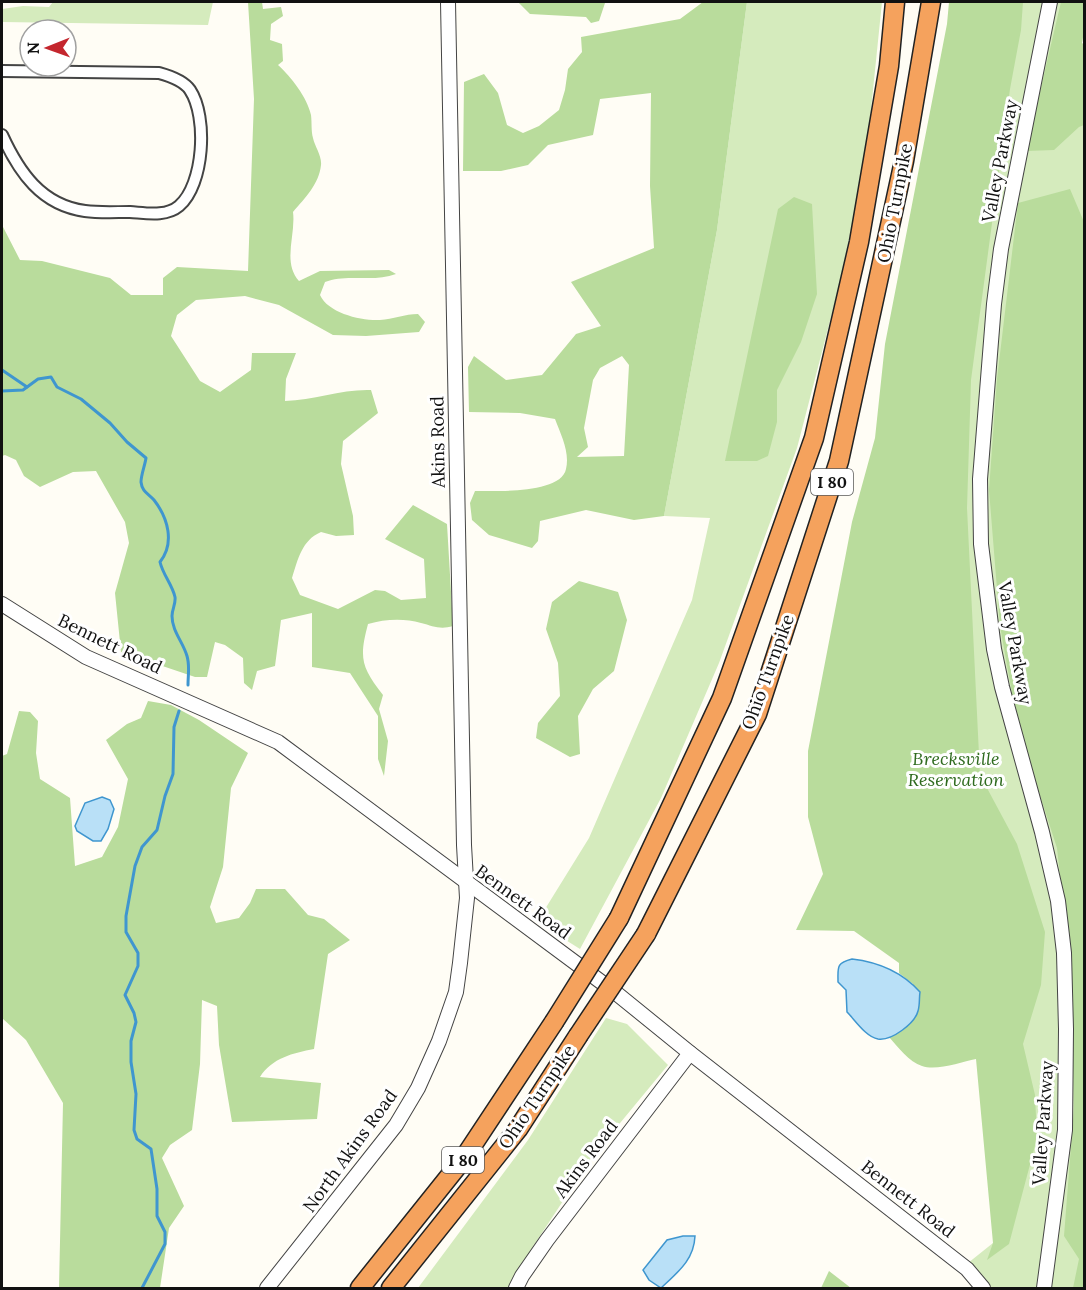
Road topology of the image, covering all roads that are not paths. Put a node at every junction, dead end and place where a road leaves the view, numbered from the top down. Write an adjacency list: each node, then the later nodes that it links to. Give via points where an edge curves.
1 (448, 2): 8 (street, Akins Road)
2 (895, 2): 11 (highway, Ohio Turnpike / I 80, bridge, via 889,66 859,242 814,438 722,698 619,918 464,1158)
3 (931, 2): 12 (highway, Ohio Turnpike / I 80, bridge, via 904,161 839,461 757,714 646,934 518,1129)
4 (1050, 2): 15 (street, Valley Parkway, via 1001,249 980,479 981,544 994,649 1058,901 1064,953 1065,1130)
5 (2, 71): 6 (street, via 159,73 173,77 190,90 201,127 197,180 190,195 177,207 162,213 85,211 57,204 34,187 14,162)
6 (2, 135)
7 (2, 604): 8 (street, Bennett Road, via 86,657 278,742)
8 (465, 882): 9 (street, Bennett Road); 10 (street, North Akins Road, via 466,910 456,992 418,1088 366,1165)
9 (690, 1053): 13 (street, Akins Road, via 547,1240); 14 (street, Bennett Road, via 967,1269)
10 (267, 1288)
11 (360, 1288)
12 (391, 1288)
13 (516, 1288)
14 (983, 1288)
15 (1044, 1288)

